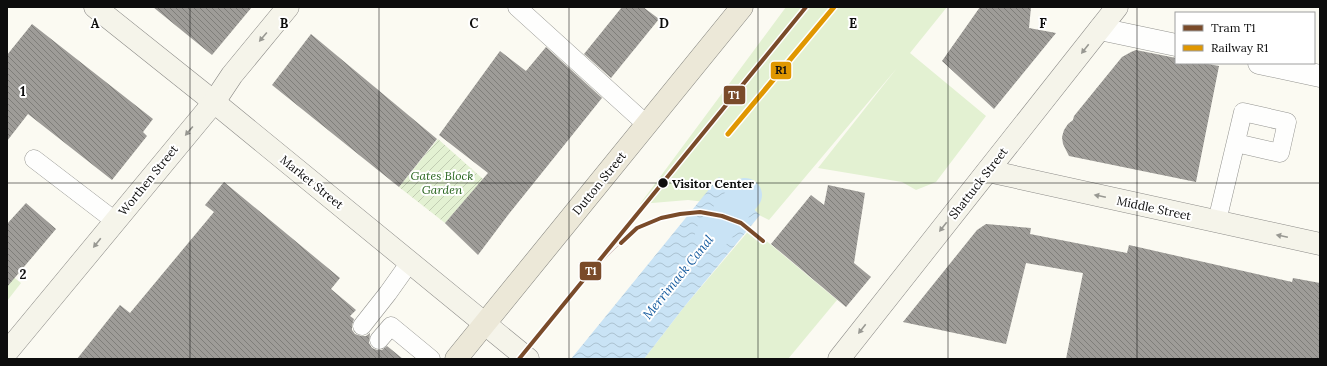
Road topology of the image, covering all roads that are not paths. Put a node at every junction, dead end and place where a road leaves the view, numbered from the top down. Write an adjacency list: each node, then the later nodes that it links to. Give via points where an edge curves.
1 (95, 7): 10 (street, Market Street)
2 (288, 7): 10 (street, Worthen Street, one-way to 10, via 232,75)
3 (742, 7): 11 (main road, Dutton Street)
4 (1117, 7): 6 (street, Shattuck Street)
5 (524, 9): 11 (lane)
6 (1100, 29): 7 (street); 14 (street, Shattuck Street, one-way to 14)
7 (1175, 45)
8 (1264, 64): 9 (street)
9 (1320, 76)
10 (214, 102): 15 (street, Worthen Street, one-way to 15); 18 (street, Market Street)
11 (646, 124): 20 (main road, Dutton Street)
12 (1236, 143): 16 (lane)
13 (34, 159): 15 (lane)
14 (988, 171): 16 (street, Middle Street, one-way to 14); 28 (street, Shattuck Street, one-way to 28)
15 (115, 221): 24 (street, Worthen Street, one-way to 24)
16 (1217, 221): 17 (street, Middle Street, one-way to 16)
17 (1320, 244)
18 (410, 262): 19 (lane); 20 (street, Market Street)
19 (373, 311): 21 (lane); 22 (lane)
20 (485, 323): 26 (main road, Dutton Street); 27 (street, Market Street)
21 (362, 326)
22 (391, 326): 23 (lane); 25 (lane)
23 (379, 340)
24 (7, 352)
25 (431, 359)
26 (456, 359)
27 (528, 359)
28 (839, 359)

